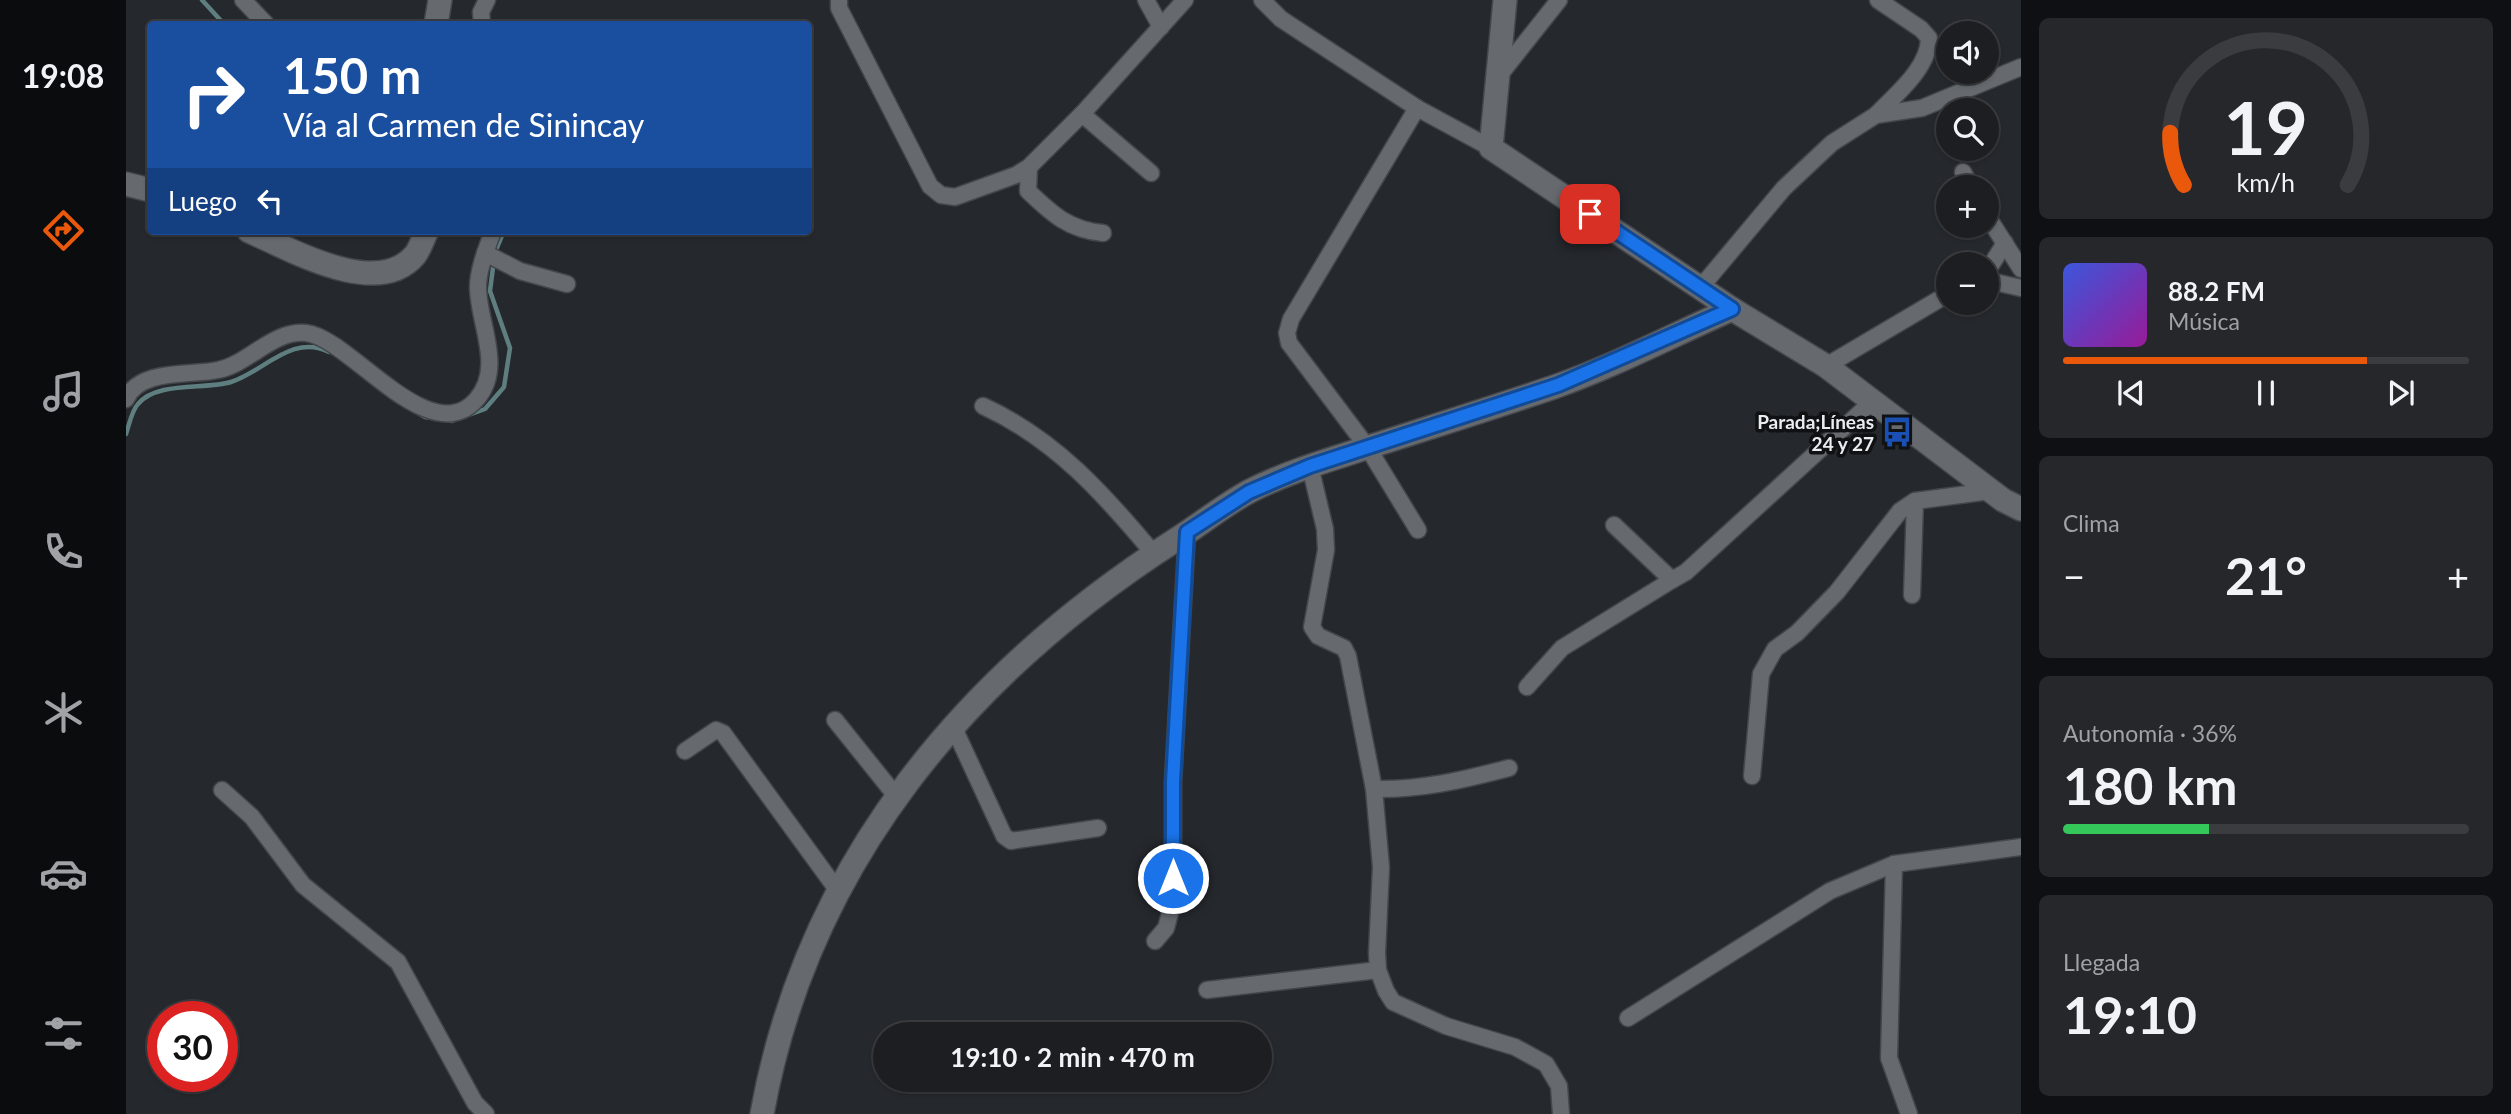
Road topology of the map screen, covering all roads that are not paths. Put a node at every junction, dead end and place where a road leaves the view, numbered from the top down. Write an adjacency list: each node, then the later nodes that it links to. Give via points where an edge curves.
1 (243, 0): 11 (street)
2 (440, 0): 12 (street)
3 (486, 0): 13 (street)
4 (839, 0): 21 (street, via 839,8 930,186 941,195 955,197)
5 (1146, 0): 14 (street)
6 (1185, 0): 14 (street)
7 (1262, 0): 17 (street, via 1280,19)
8 (1505, 0): 16 (street)
9 (1559, 0): 16 (street)
10 (1878, 0): 19 (street, via 1921,29 1929,38 1929,51)
11 (263, 21)
12 (436, 21)
13 (482, 21)
14 (1161, 27): 18 (street)
15 (2021, 67): 19 (street, via 1922,108)
16 (1496, 79): 20 (street)
17 (1417, 108): 20 (street); 46 (street, via 1291,319 1287,333 1289,343)
18 (1082, 114): 21 (street); 23 (street)
19 (1876, 115): 38 (street, via 1832,143 1784,188)
20 (1491, 148): 38 (street)
21 (1029, 167): 27 (street, via 1028,191 1046,208 1074,228)
22 (1963, 172): 24 (street)
23 (1151, 173)
24 (1965, 175)
25 (126, 184): 26 (street)
26 (147, 189)
27 (1103, 233)
28 (1999, 234): 32 (street)
29 (258, 235): 30 (street, via 318,261 365,274 389,272 414,256)
30 (425, 235)
31 (492, 235): 34 (street)
32 (2005, 243): 33 (street); 35 (street)
33 (1999, 252)
34 (485, 253): 37 (street, via 520,271); 43 (street, via 478,284 489,374 477,399 461,410 446,413 402,397 326,341 304,333 279,338 218,370 141,383)
35 (2021, 269)
36 (1999, 283): 39 (street)
37 (567, 284)
38 (1701, 287): 41 (street)
39 (2021, 288)
40 (1936, 301): 42 (street)
41 (1732, 309): 42 (street); 46 (street, via 1558,385)
42 (1826, 366): 44 (street)
43 (126, 399)
44 (1874, 400): 48 (street); 55 (street)
45 (983, 406): 54 (street, via 1048,443 1083,474)
46 (1368, 448): 47 (street); 52 (street)
47 (1310, 466): 53 (street, via 1249,492); 63 (street, via 1326,550 1312,627 1318,636 1344,648 1348,656)
48 (1990, 491): 49 (street); 50 (street)
49 (1914, 501): 56 (street); 62 (street, via 1900,510 1817,612 1766,661)
50 (2021, 509)
51 (1614, 525): 55 (street)
52 (1418, 530)
53 (1187, 532): 54 (street); 70 (street, via 1173,782 1173,902 1166,928)
54 (1154, 554): 59 (street, via 1030,648)
55 (1672, 580): 57 (street, via 1562,648)
56 (1912, 595)
57 (1527, 687)
58 (835, 720): 65 (street)
59 (954, 728): 65 (street); 66 (street, via 1004,836 1011,841)
60 (685, 751): 69 (street, via 716,730 723,733)
61 (1509, 768): 63 (street, via 1446,785)
62 (1752, 776)
63 (1374, 789): 71 (street, via 1381,867)
64 (222, 790): 74 (street, via 252,817 303,885 398,961 475,1103)
65 (896, 796): 69 (street)
66 (1098, 828)
67 (2021, 847): 68 (street)
68 (1894, 864): 73 (street, via 1830,891); 77 (street, via 1889,1058)
69 (838, 891): 75 (street, via 793,993 772,1058)
70 (1155, 941)
71 (1378, 970): 72 (street); 76 (street, via 1393,1002 1446,1026 1515,1047 1546,1064 1559,1086)
72 (1207, 990)
73 (1628, 1018)
74 (486, 1114)
75 (762, 1114)
76 (1561, 1114)
77 (1909, 1114)

